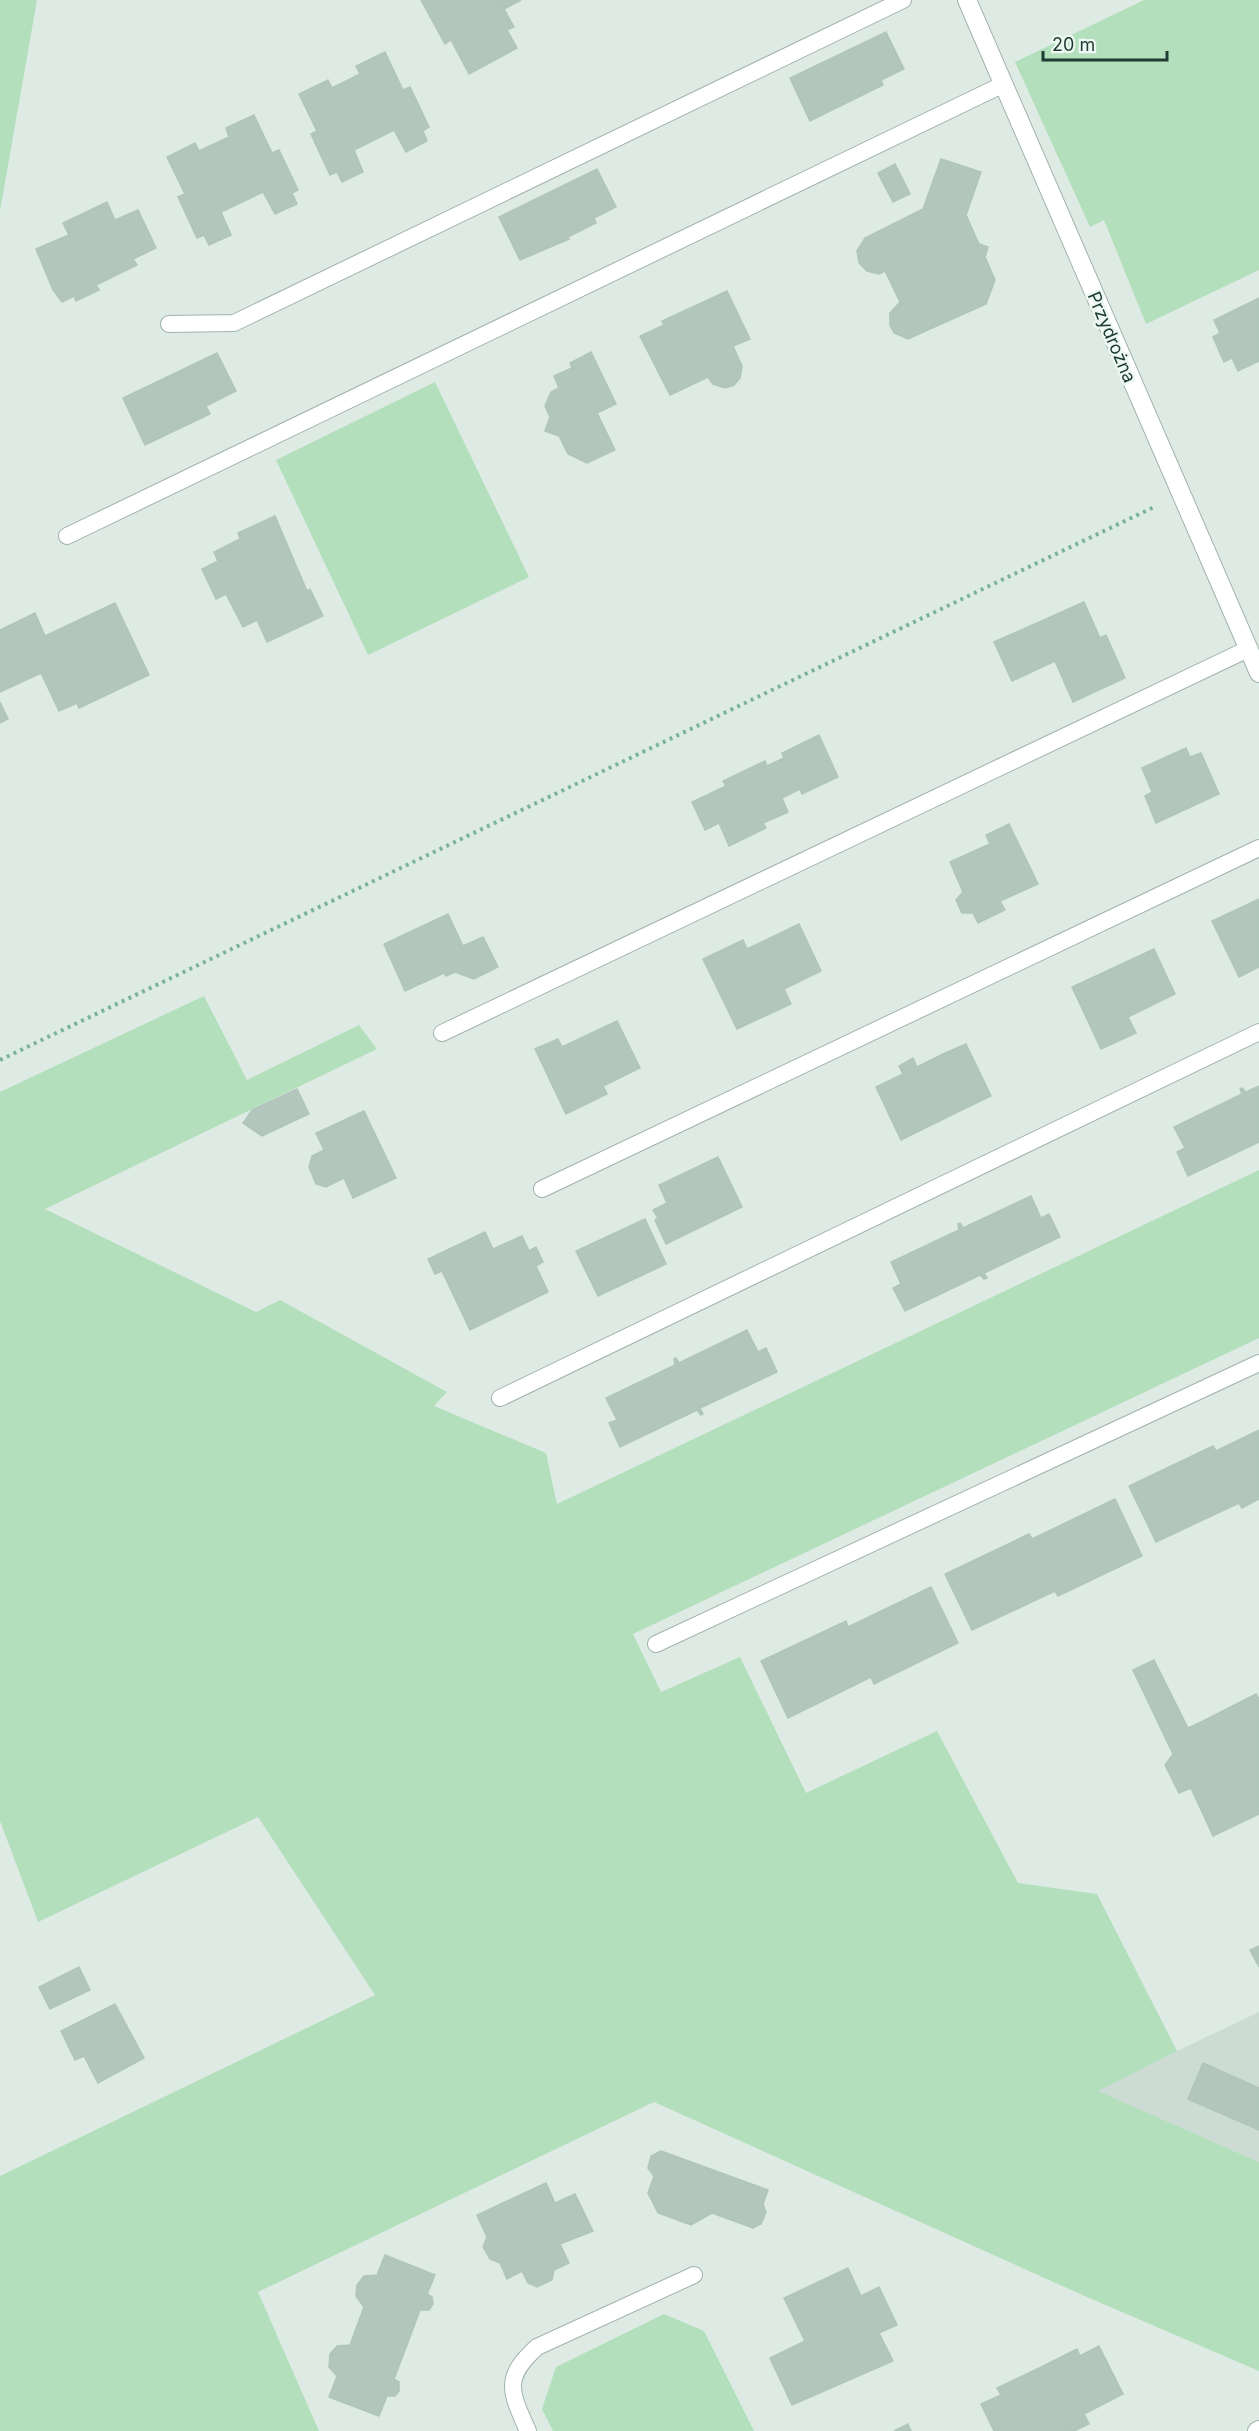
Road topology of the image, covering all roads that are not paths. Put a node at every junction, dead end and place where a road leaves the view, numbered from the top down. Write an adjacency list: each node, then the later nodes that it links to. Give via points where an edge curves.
1 (903, 0): 4 (lane, via 234,323)
2 (967, 0): 3 (street, Przydrożna)
3 (1004, 84): 5 (lane); 6 (street, Przydrożna)
4 (169, 324)
5 (67, 536)
6 (1248, 649): 7 (street, Przydrożna); 10 (lane)
7 (1259, 673)
8 (1259, 848): 11 (lane)
9 (1259, 1032): 13 (lane)
10 (442, 1033)
11 (543, 1188)
12 (1259, 1363): 14 (lane)
13 (500, 1398)
14 (656, 1644)
15 (694, 2275): 16 (lane, via 537,2347 519,2364 512,2381)
16 (528, 2431)

